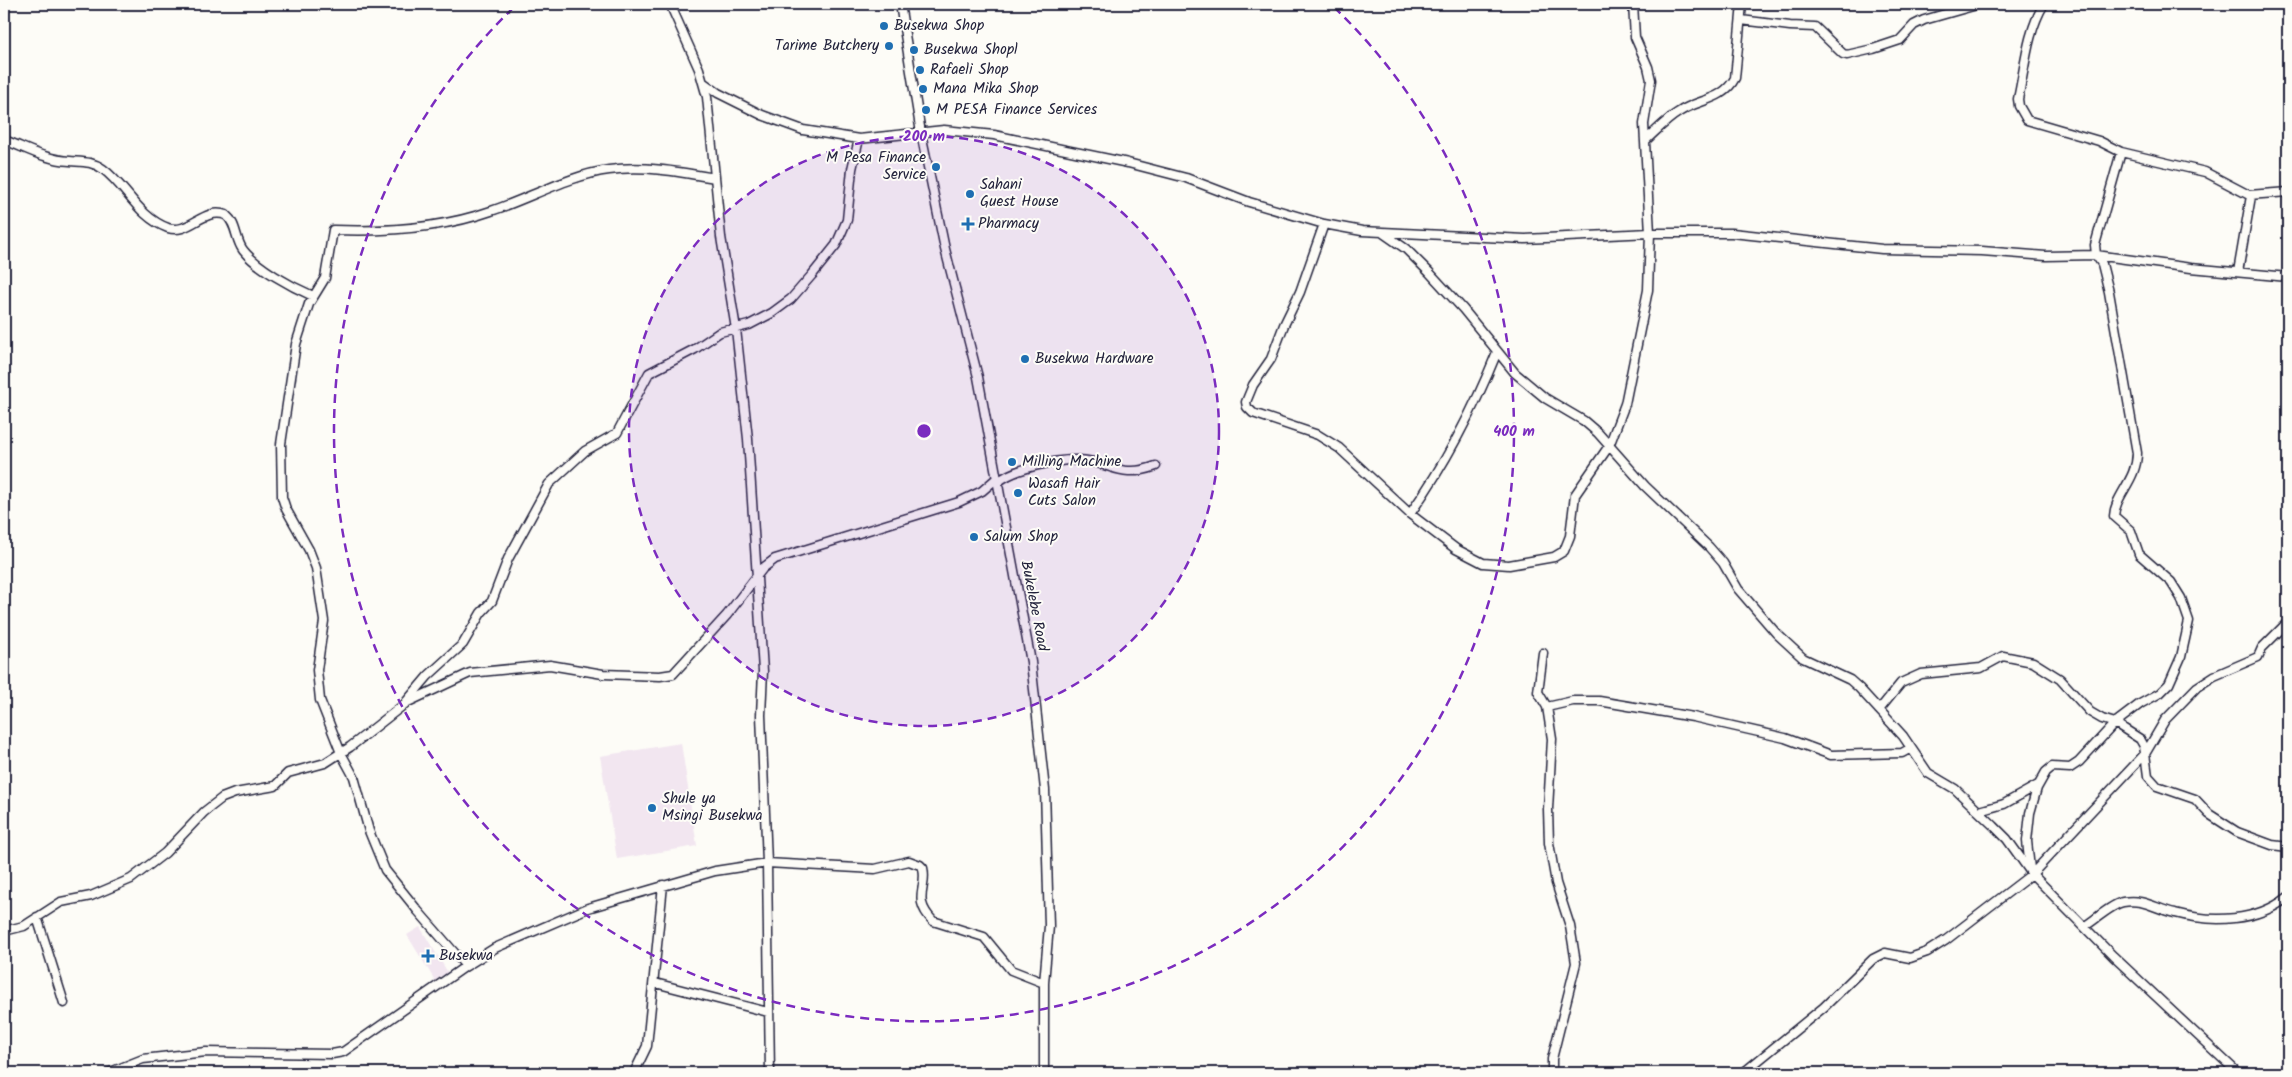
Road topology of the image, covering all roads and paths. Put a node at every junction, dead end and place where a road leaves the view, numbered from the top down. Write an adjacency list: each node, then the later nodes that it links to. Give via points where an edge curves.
1 (670, 4): 8 (street)
2 (900, 4): 9 (street, Bukelebe Road)
3 (1633, 4): 12 (street, via 1634,37 1651,80 1644,117)
4 (1742, 4): 7 (street)
5 (1980, 4): 7 (street, via 1924,20 1914,25 1900,40 1847,55 1815,27)
6 (2044, 4): 13 (street, via 2031,34 2018,100 2022,112 2033,123 2099,141)
7 (1742, 20): 12 (street, via 1730,87 1716,97 1678,112)
8 (704, 83): 10 (street, via 784,124); 14 (street)
9 (921, 133): 10 (street); 17 (street, via 944,130 974,132 1102,156 1186,178 1249,202); 28 (street, Bukelebe Road, via 978,377)
10 (859, 138): 24 (street, via 852,169 849,209 836,245 791,299 760,321)
11 (4, 140): 23 (street, via 48,158 97,165 143,211 169,228 181,228 210,214 226,215 250,258)
12 (1646, 140): 19 (street)
13 (2121, 152): 16 (street, via 2205,172); 20 (street, via 2095,245)
14 (715, 178): 23 (street, via 638,169 608,170 467,219 392,230 333,230 325,278); 24 (street)
15 (2288, 192): 16 (street)
16 (2251, 196): 21 (street)
17 (1324, 224): 18 (street); 29 (street, via 1278,345 1253,385 1246,405 1253,413 1318,435 1339,448)
18 (1383, 233): 19 (street, via 1524,239); 25 (street, via 1406,249 1429,272)
19 (1650, 233): 20 (street, via 1732,233 1882,250); 26 (street, via 1648,290 1630,386)
20 (2096, 255): 21 (street); 36 (street, via 2102,264 2109,292 2136,453 2135,471 2114,516 2133,534 2139,554 2171,582 2182,598 2189,621 2181,657 2169,684)
21 (2238, 272): 22 (street)
22 (2288, 277)
23 (313, 296): 38 (street, via 296,344 283,422 281,488 284,504 316,568 324,621 318,658 318,685 324,713)
24 (736, 329): 30 (street, via 748,439); 33 (street, via 720,332 649,373 617,433 585,451 549,484 508,559 495,595 463,644 428,676)
25 (1497, 352): 26 (street, via 1528,385 1584,421); 29 (street, via 1470,416)
26 (1609, 446): 29 (street, via 1575,495 1569,541 1564,551 1554,557 1509,565 1483,563 1456,549); 35 (street, via 1723,563 1738,589 1780,637 1803,658 1850,680)
27 (1156, 466): 28 (street, via 1128,472 1078,460 1066,461)
28 (997, 480): 30 (street, via 959,502 775,559); 52 (street, Bukelebe Road, via 1031,662 1045,790 1049,926)
29 (1410, 514)
30 (756, 577): 33 (street, via 727,615 673,674 603,674 550,665 482,670); 43 (street, via 763,656 761,715)
31 (2288, 622): 39 (street, via 2262,648 2258,657 2196,687 2165,720)
32 (1543, 653): 34 (street, via 1538,692)
33 (406, 703): 38 (street)
34 (1547, 707): 37 (street, via 1573,701 1599,701 1694,717 1785,738 1831,755 1902,753); 59 (street, via 1552,739 1549,843 1556,883 1572,934 1576,964 1552,1059)
35 (1879, 710): 36 (street, via 1908,678 1981,668 2003,656 2010,656 2033,662 2060,679 2090,712); 37 (street)
36 (2115, 723): 39 (street, via 2140,739); 40 (street, via 2079,762 2070,768 2052,767)
37 (1911, 748): 41 (street, via 1928,773 1955,789)
38 (341, 753): 47 (street, via 325,763 288,773 275,786 222,798 165,853 130,879 91,896 61,902); 50 (street, via 354,777 369,831 386,870)
39 (2145, 754): 42 (street, via 2148,776 2157,786 2195,799 2209,814 2237,832 2272,845); 44 (street)
40 (2039, 784): 41 (street, via 2004,804); 44 (street, via 2026,841)
41 (1979, 811): 44 (street, via 2007,839)
42 (2288, 847)
43 (767, 863): 45 (street, via 715,871); 52 (street, via 875,869 899,862 914,862 923,868 920,896 927,915 933,921 984,937 1011,970); 54 (street)
44 (2031, 872): 48 (street); 60 (street, via 1927,952 1910,958 1885,954 1873,959 1824,1007)
45 (663, 885): 50 (street, via 580,911 531,931); 51 (street)
46 (2288, 897): 48 (street, via 2241,918 2205,918 2175,913 2146,902 2121,902)
47 (38, 917): 49 (street, via 24,926); 53 (street)
48 (2085, 926): 61 (street)
49 (4, 931)
50 (466, 966): 55 (street, via 343,1052 206,1052 142,1059)
51 (655, 983): 54 (street); 56 (street, via 647,1046)
52 (1044, 983): 58 (street, Bukelebe Road)
53 (64, 1003)
54 (768, 1012): 57 (street)
55 (108, 1073)
56 (634, 1073)
57 (770, 1073)
58 (1044, 1073)
59 (1552, 1073)
60 (1743, 1073)
61 (2238, 1073)

